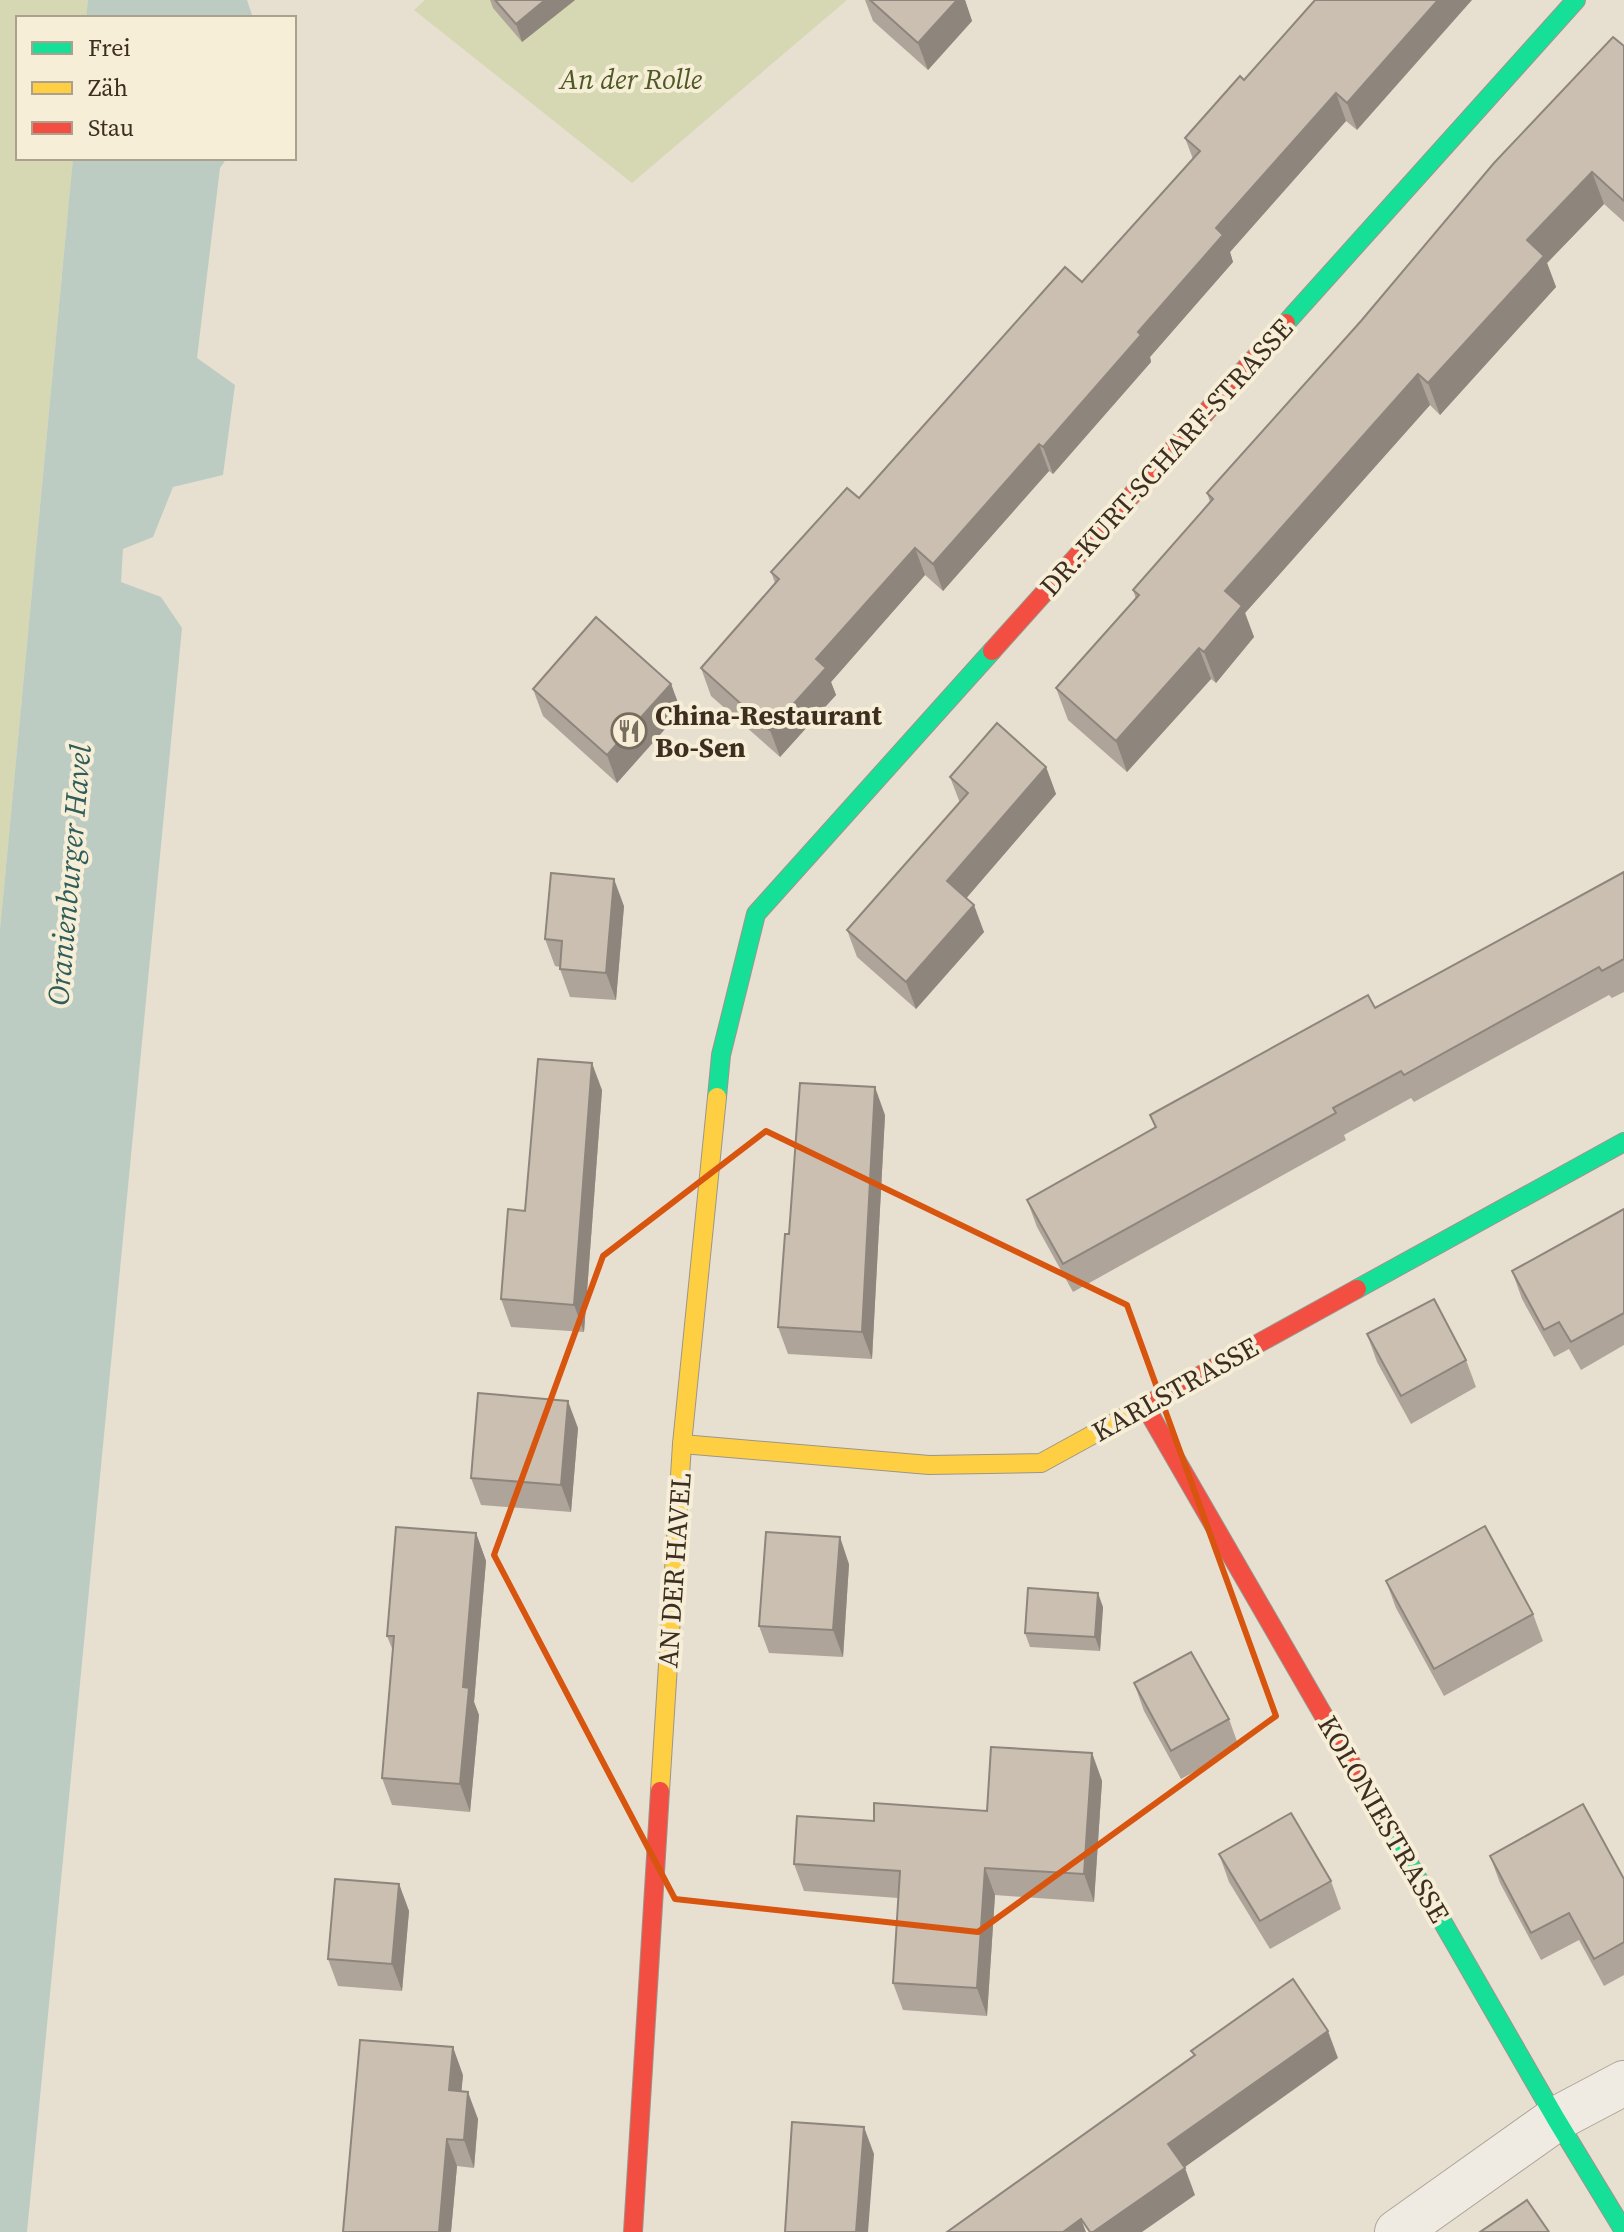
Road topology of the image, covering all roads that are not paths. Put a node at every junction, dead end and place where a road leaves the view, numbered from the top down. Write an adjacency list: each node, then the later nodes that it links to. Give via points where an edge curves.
1 (1576, 0): 2 (street, DR.-KURT-SCHARF-STRASSE)
2 (756, 914): 5 (street, AN DER HAVEL, via 721,1055)
3 (1624, 1142): 4 (street, KARLSTRASSE)
4 (1145, 1406): 5 (street, KARLSTRASSE, via 1041,1463 929,1465); 7 (street, KOLONIESTRASSE)
5 (682, 1444): 9 (street, AN DER HAVEL)
6 (1624, 2083): 7 (street)
7 (1556, 2119): 8 (street, KOLONIESTRASSE); 10 (street)
8 (1624, 2231)
9 (633, 2232)
10 (1397, 2232)

